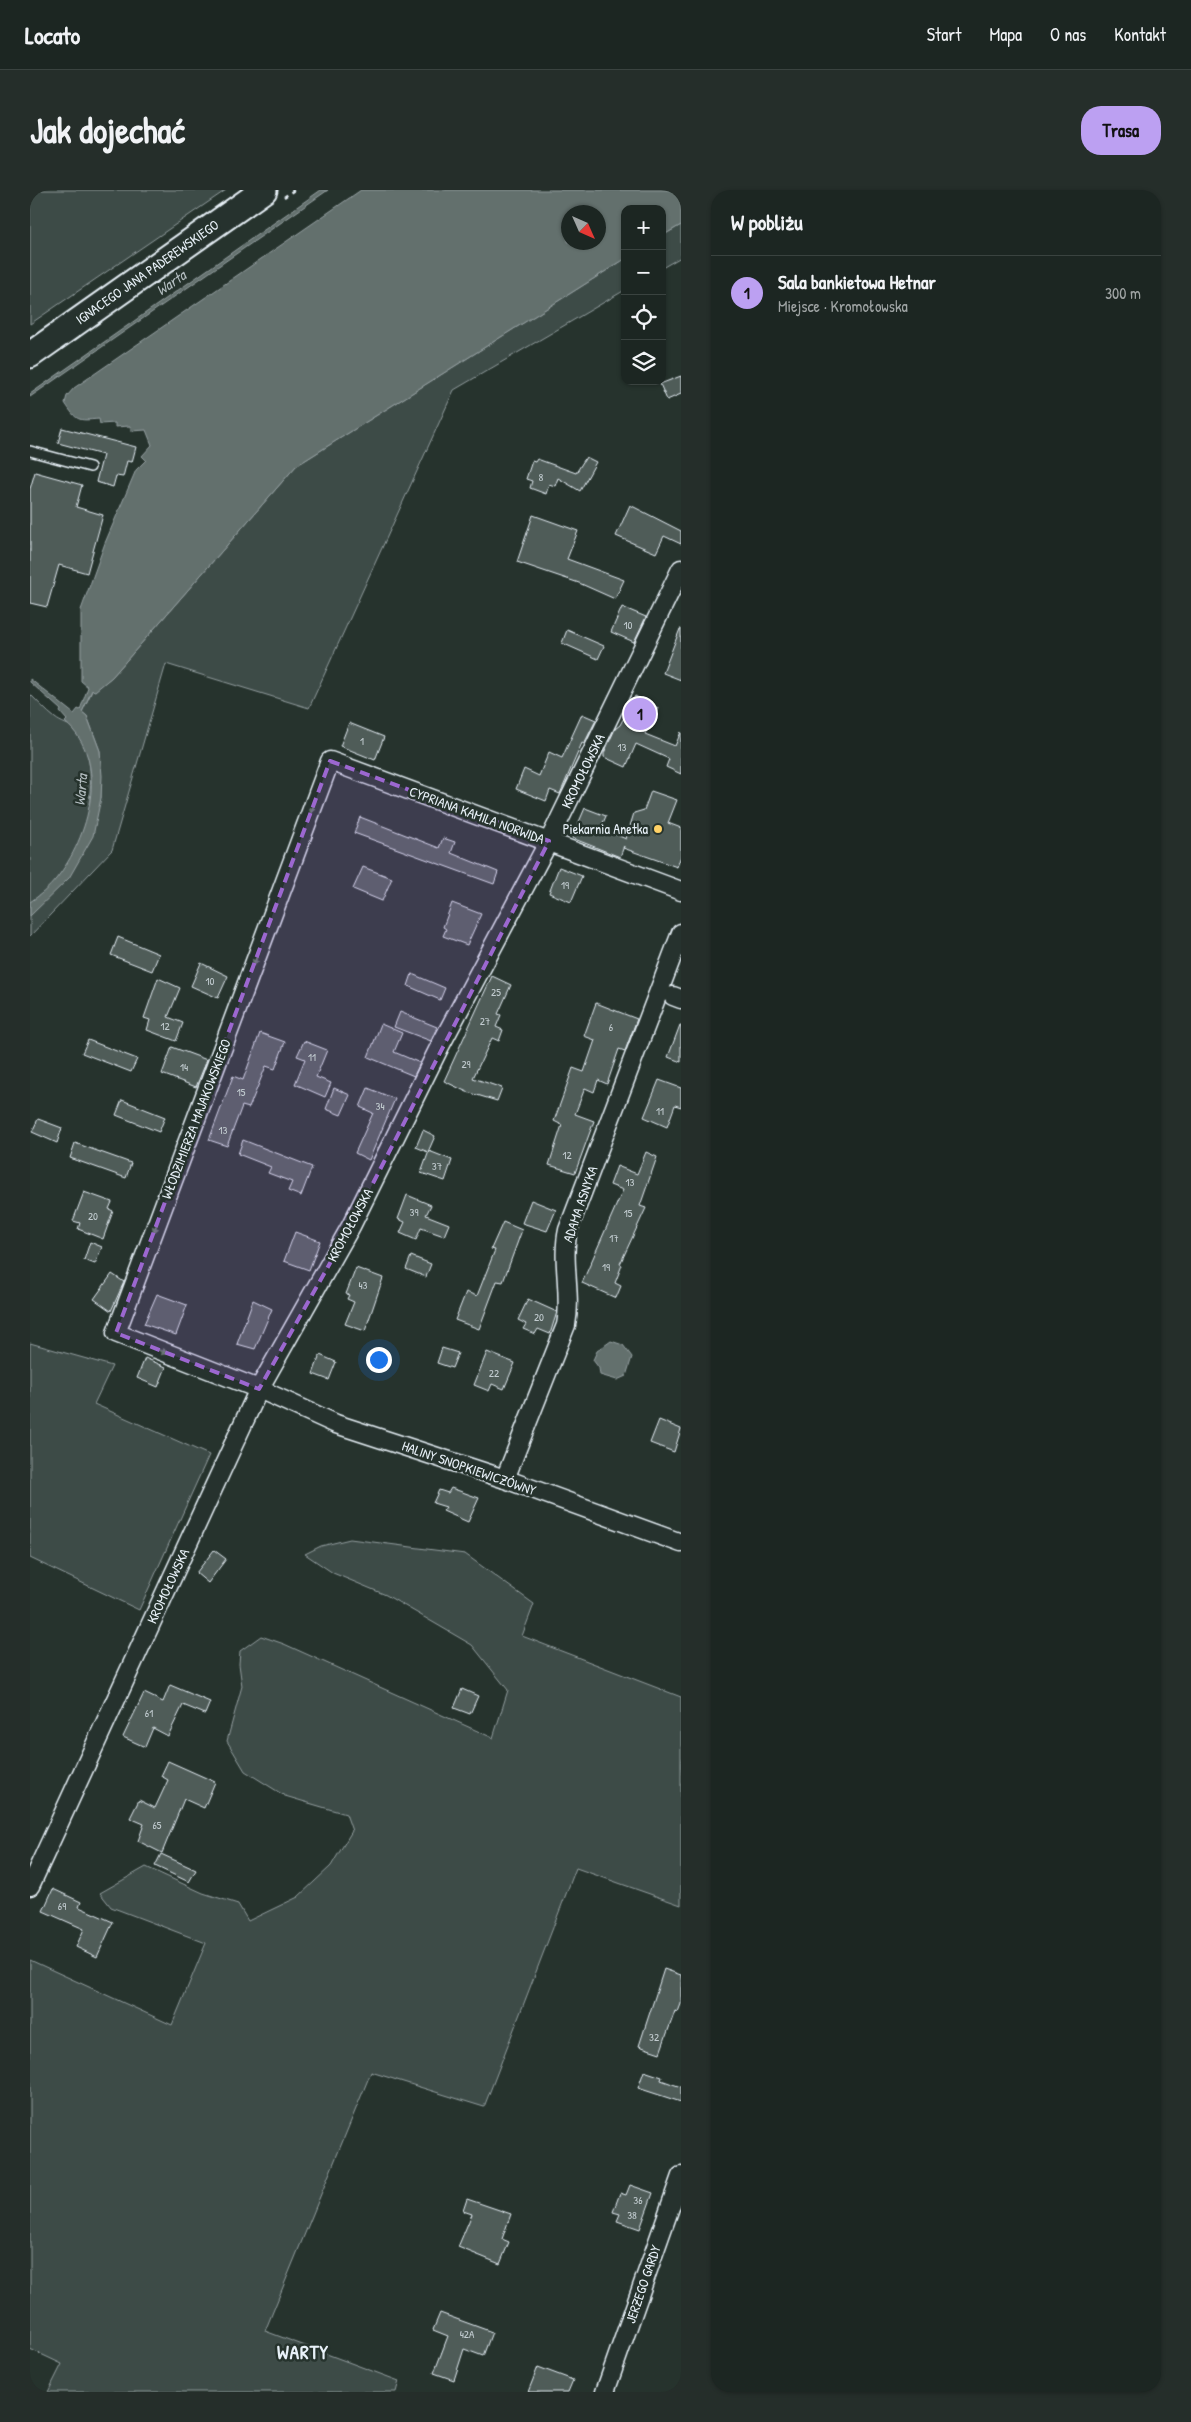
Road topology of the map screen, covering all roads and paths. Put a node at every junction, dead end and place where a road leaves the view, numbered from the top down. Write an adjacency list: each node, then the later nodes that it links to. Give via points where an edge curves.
1 (264, 190): 2 (main road, IGNACEGO JANA PADEREWSKIEGO)
2 (30, 355)
3 (30, 451): 4 (lane)
4 (90, 467)
5 (681, 569): 7 (street, KROMOŁOWSKA)
6 (330, 762): 7 (street, CYPRIANA KAMILA NORWIDA); 10 (street, WŁODZIMIERZA MAJAKOWSKIEGO, one-way to 10, via 116,1333)
7 (549, 841): 8 (street, CYPRIANA KAMILA NORWIDA); 10 (street, KROMOŁOWSKA, via 440,1046 351,1226)
8 (681, 890)
9 (681, 932): 11 (street, ADAMA ASNYKA, via 568,1230 565,1249 566,1325)
10 (259, 1389): 11 (street, HALINY SNOPKIEWICZÓWNY, via 336,1424); 13 (street, KROMOŁOWSKA)
11 (505, 1479): 12 (street, HALINY SNOPKIEWICZÓWNY)
12 (681, 1542)
13 (30, 1886)
14 (681, 2176): 15 (street, JERZEGO GARDY)
15 (605, 2392)

